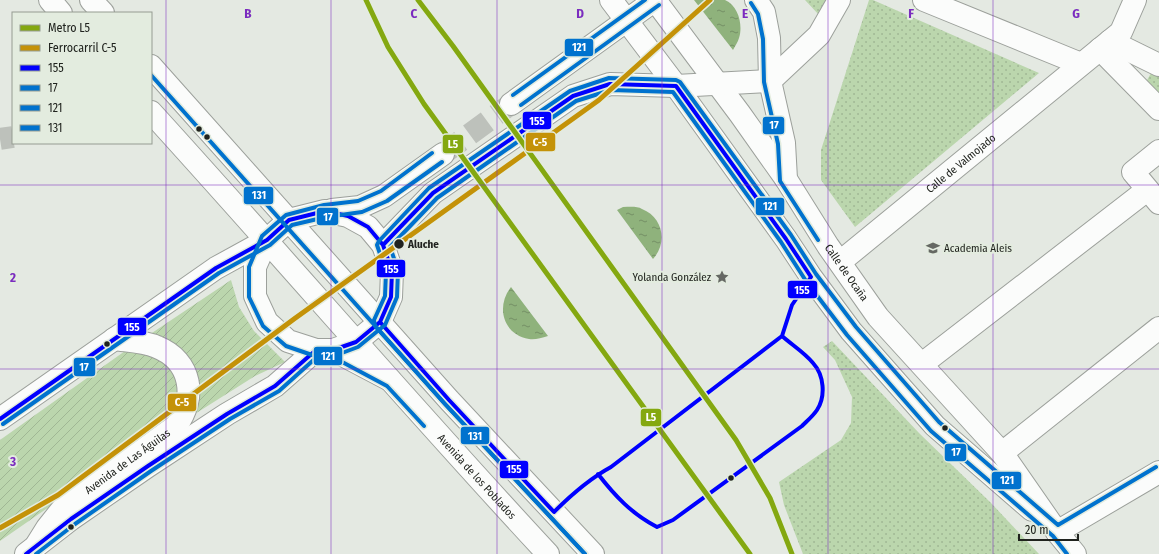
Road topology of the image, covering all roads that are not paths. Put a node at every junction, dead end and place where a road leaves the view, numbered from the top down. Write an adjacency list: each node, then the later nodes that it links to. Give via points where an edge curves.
1 (50, 0): 9 (street)
2 (91, 0): 10 (street)
3 (611, 0): 11 (street, Calle de Ocaña)
4 (655, 0): 11 (street); 17 (street)
5 (756, 0): 16 (street, via 764,12 769,38)
6 (839, 0): 16 (street, via 819,35)
7 (924, 0): 13 (street)
8 (1135, 0): 12 (street, Calle de Valmojado, via 1121,32)
9 (60, 12)
10 (102, 12)
11 (626, 20): 18 (street, Calle de Ocaña); 19 (street)
12 (1105, 45): 13 (street, Calle de Valmojado); 14 (street); 20 (street)
13 (1081, 64): 30 (street, Calle de Valmojado)
14 (1159, 65)
15 (152, 67): 27 (street)
16 (770, 81): 17 (street); 24 (street, via 784,143)
17 (717, 84): 18 (street); 24 (street, Calle de Ocaña)
18 (676, 86): 29 (street, via 610,84 573,96 433,193); 41 (street, Calle de Ocaña, via 851,330 935,426)
19 (511, 104)
20 (1159, 109)
21 (152, 113): 28 (street, Avenida de los Poblados)
22 (1159, 151): 25 (street, via 1133,172)
23 (443, 154): 26 (street, via 384,196 360,207)
24 (786, 179): 30 (street, Calle de Ocaña)
25 (1153, 196): 36 (street)
26 (326, 211): 27 (street, Avenida de Las Águilas); 29 (street, Avenida de Las Águilas, via 348,216 368,227)
27 (289, 220): 28 (street, Avenida de Las Águilas); 31 (street)
28 (266, 240): 33 (street, Avenida de Las Águilas, via 216,268); 34 (street, Avenida de los Poblados); 35 (street, Avenida de Las Águilas, via 255,267 255,296 267,322 288,341)
29 (383, 245): 31 (street, Avenida de Las Águilas, via 392,271 391,297)
30 (840, 262): 36 (street, Calle de Ocaña, via 878,317)
31 (380, 322): 34 (street, Avenida de Las Águilas); 44 (street, via 466,419)
32 (1159, 328): 39 (street)
33 (114, 339): 38 (street, Avenida de Las Águilas); 42 (street, Avenida de Las Águilas, via 158,347 176,358 188,379 190,391 187,408 176,426 63,508)
34 (356, 342): 35 (street, Avenida de Las Águilas); 37 (street, Avenida de los Poblados)
35 (324, 350): 37 (street, Avenida de los Poblados); 42 (street, Avenida de Las Águilas, via 275,386 148,466)
36 (922, 364): 39 (street, Calle de Ocaña)
37 (391, 381): 43 (street, Avenida de los Poblados)
38 (0, 419)
39 (1002, 453): 41 (street, Calle de Ocaña)
40 (1159, 472): 41 (street)
41 (1057, 532): 45 (street, Calle de Ocaña)
42 (31, 550)
43 (548, 554)
44 (593, 554)
45 (1075, 554)

